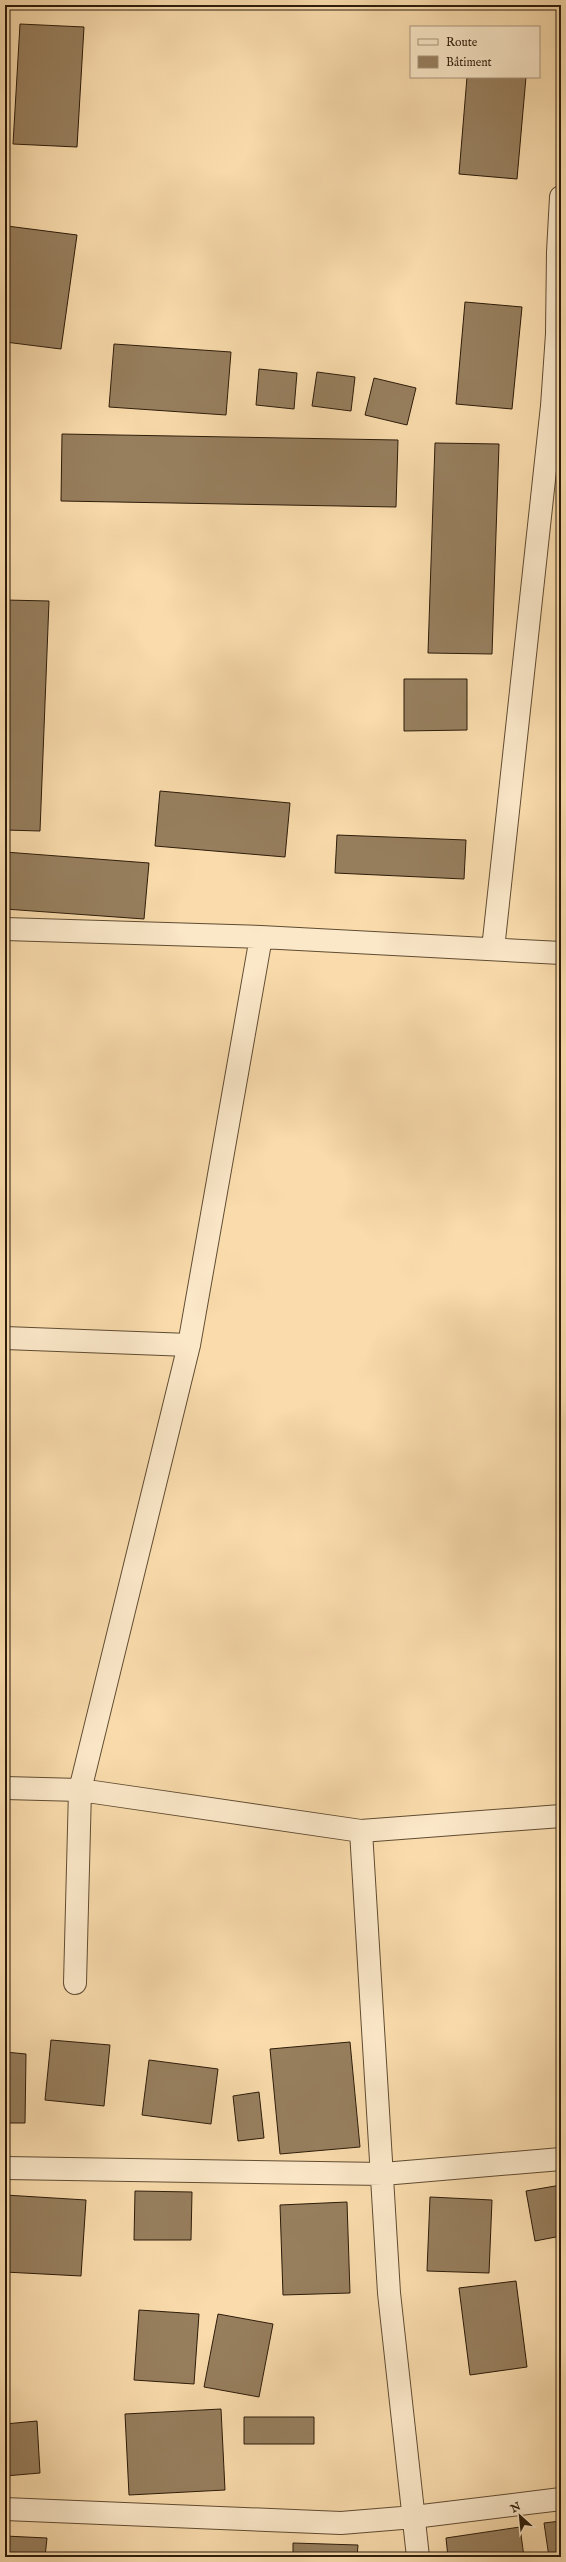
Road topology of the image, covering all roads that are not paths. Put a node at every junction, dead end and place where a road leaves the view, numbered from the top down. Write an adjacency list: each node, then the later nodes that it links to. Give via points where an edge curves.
1 (561, 197): 2 (street, via 558,252)
2 (559, 335): 5 (street)
3 (5, 929): 4 (street)
4 (261, 937): 5 (street); 8 (street)
5 (493, 949): 6 (street)
6 (561, 953)
7 (5, 1338): 8 (street)
8 (189, 1345): 10 (street)
9 (5, 1788): 10 (street)
10 (80, 1790): 12 (street); 13 (street)
11 (561, 1816): 12 (street)
12 (361, 1831): 16 (street)
13 (75, 1983)
14 (561, 2159): 16 (street)
15 (5, 2168): 16 (street)
16 (383, 2174): 19 (street, via 389,2293)
17 (561, 2499): 19 (street)
18 (5, 2509): 19 (street, via 341,2523)
19 (414, 2517): 20 (street)
20 (418, 2557)

